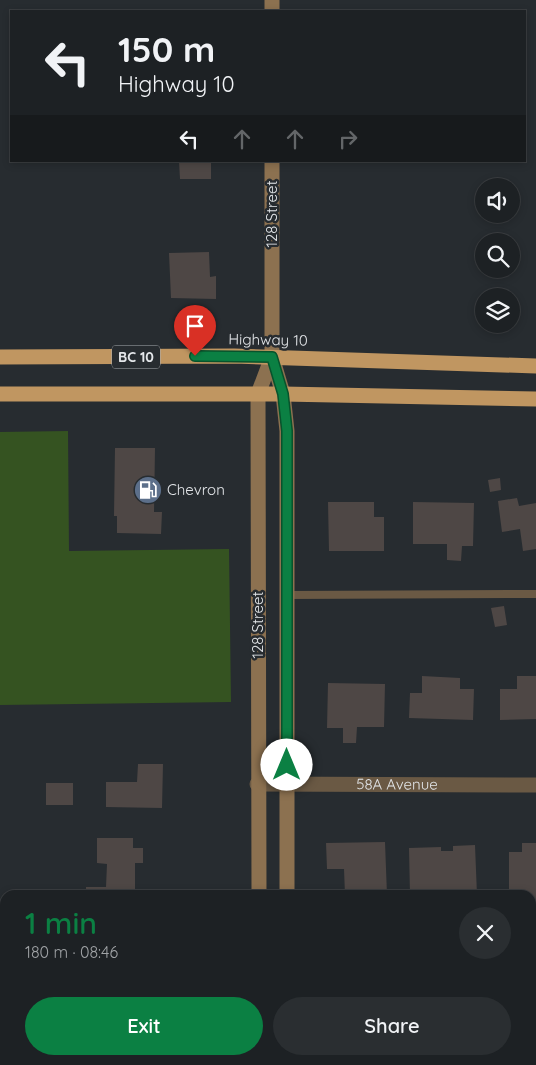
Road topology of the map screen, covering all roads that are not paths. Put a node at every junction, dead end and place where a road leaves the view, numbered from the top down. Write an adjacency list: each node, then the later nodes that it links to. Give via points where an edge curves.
1 (272, 162): 3 (main road, 128 Street)
2 (0, 357): 3 (highway, Highway 10 / BC 10)
3 (272, 357): 4 (highway, Highway 10 / BC 10); 6 (main road, 128 Street); 7 (main road, 128 Street)
4 (536, 366)
5 (0, 394): 6 (highway)
6 (258, 394): 7 (highway); 11 (main road, 128 Street)
7 (283, 394): 8 (highway); 10 (main road, 128 Street, via 287,431)
8 (536, 400)
9 (536, 594): 10 (lane)
10 (286, 595): 12 (main road, 128 Street)
11 (258, 784): 12 (street, 58A Avenue); 14 (main road, 128 Street)
12 (287, 784): 13 (street, 58A Avenue); 15 (main road, 128 Street)
13 (536, 786)
14 (258, 890)
15 (287, 890)

